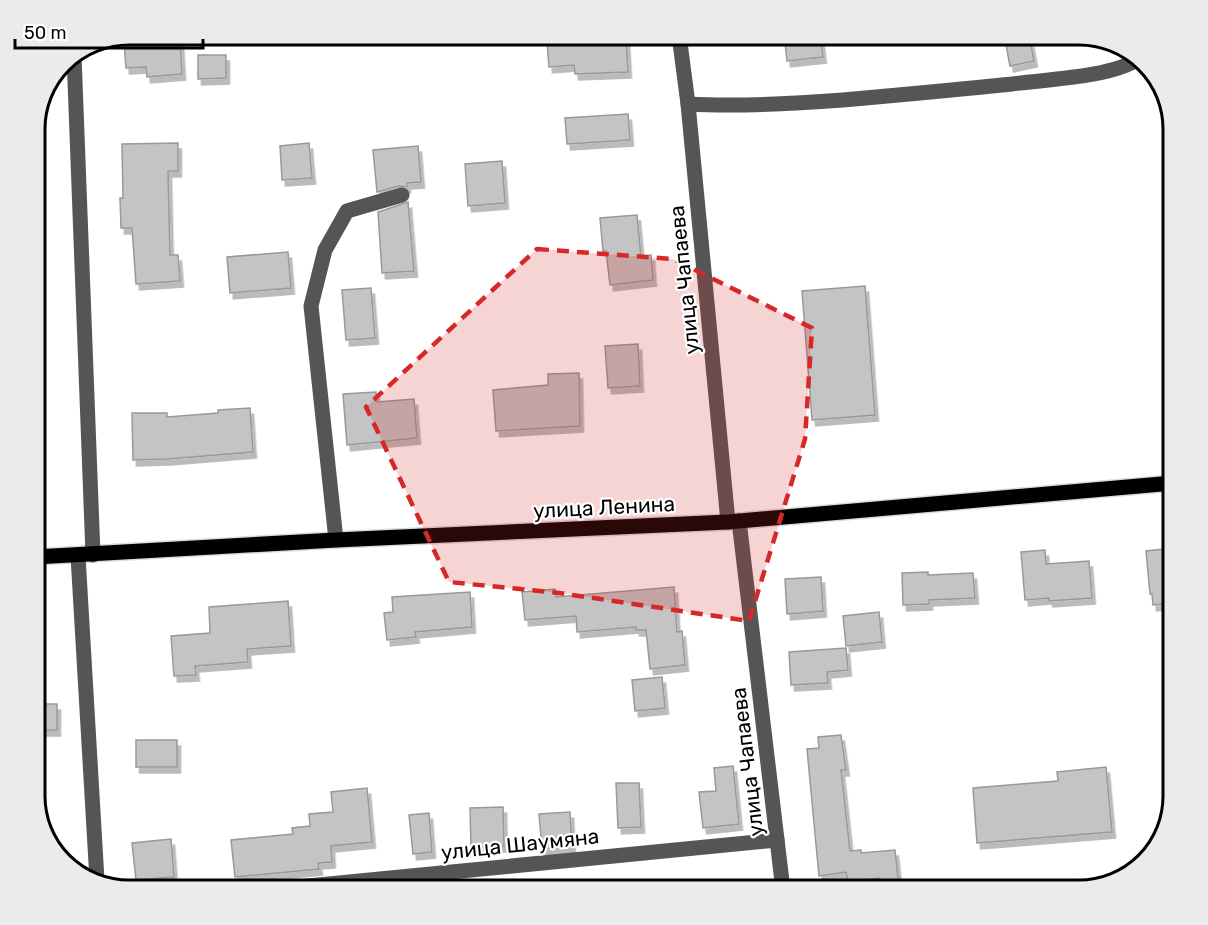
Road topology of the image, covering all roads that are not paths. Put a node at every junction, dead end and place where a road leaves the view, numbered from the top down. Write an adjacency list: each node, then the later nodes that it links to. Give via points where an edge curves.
1 (680, 45): 4 (street, улица Чапаева)
2 (1132, 64): 4 (street, via 1074,76 931,93 732,107)
3 (74, 65): 9 (street)
4 (688, 104): 7 (street, улица Чапаева)
5 (402, 195): 8 (street, via 347,211 325,250 311,306)
6 (1163, 484): 7 (main road, улица Ленина)
7 (734, 521): 8 (main road, улица Ленина); 11 (street, улица Чапаева)
8 (336, 540): 9 (main road, улица Ленина)
9 (85, 555): 10 (main road, улица Ленина); 12 (street)
10 (45, 557)
11 (777, 840): 13 (street, улица Шаумяна); 14 (street, улица Чапаева)
12 (97, 874)
13 (377, 880)
14 (782, 880)

